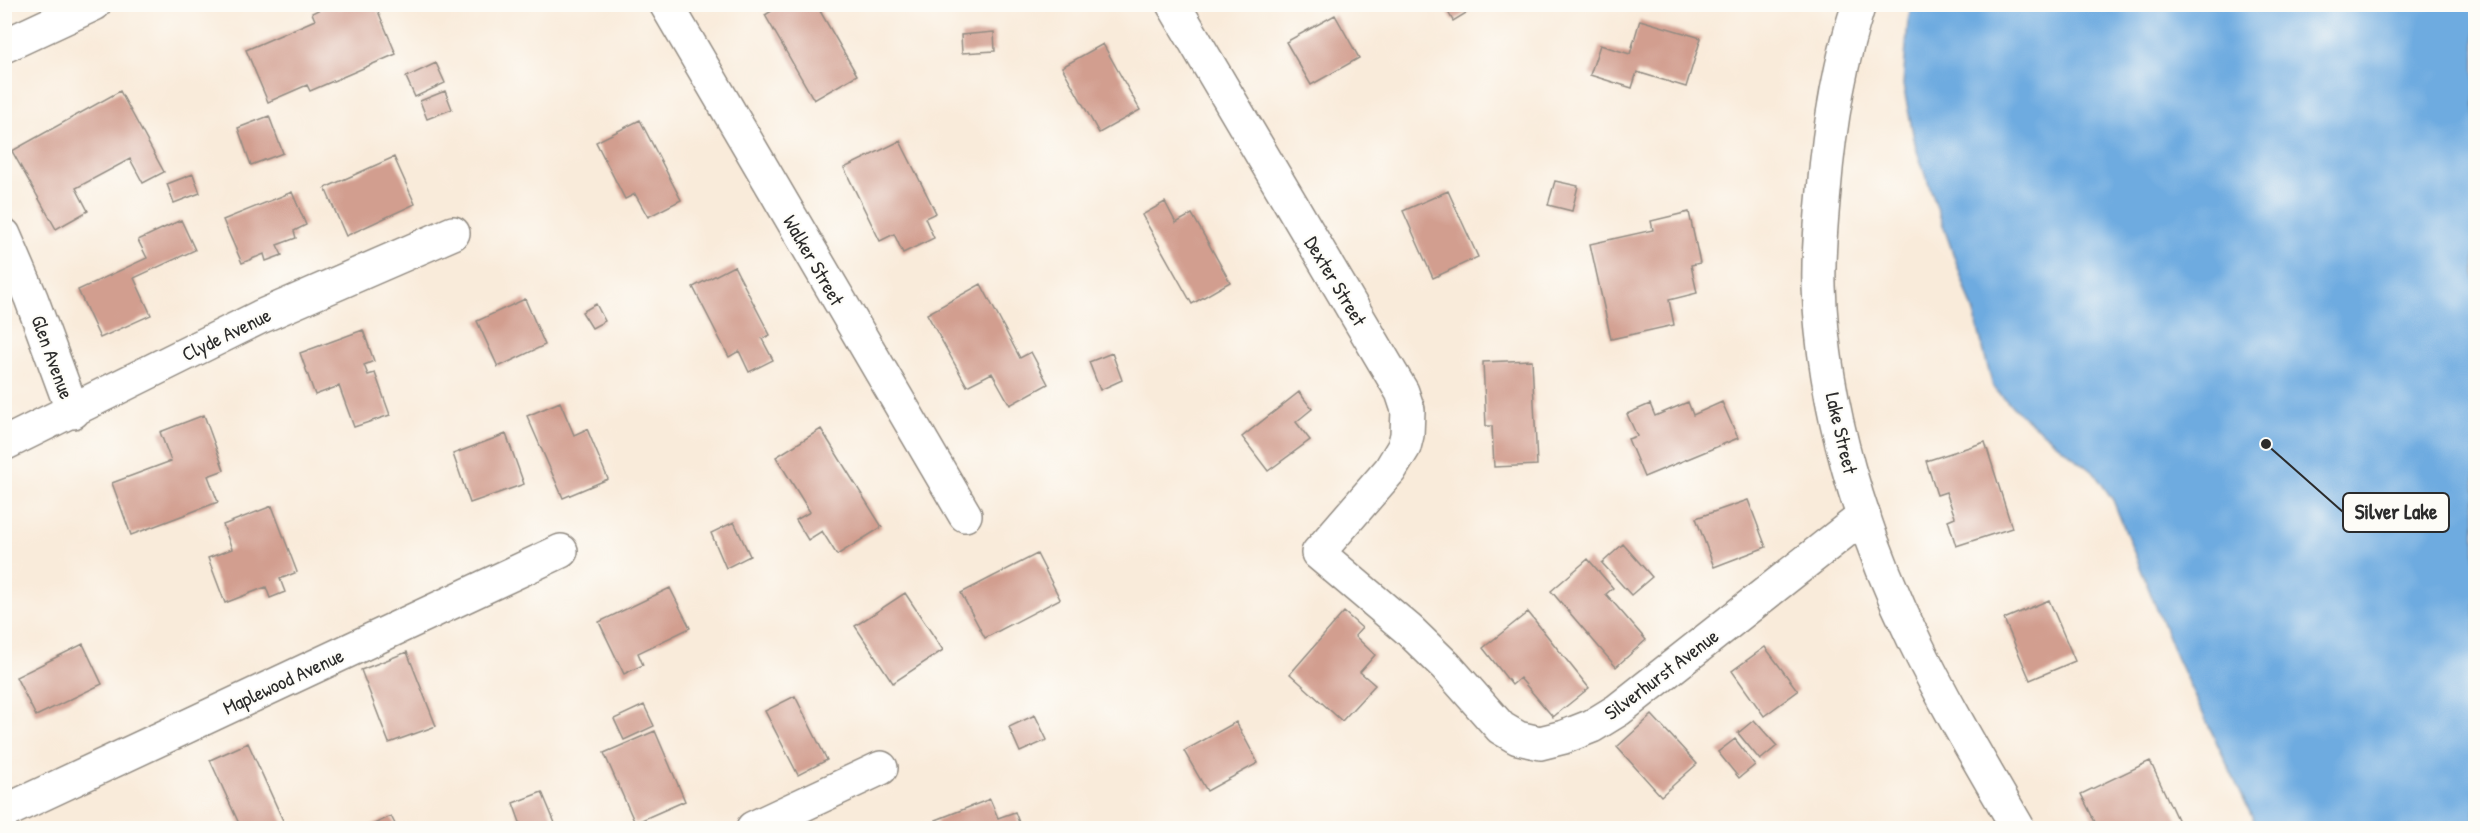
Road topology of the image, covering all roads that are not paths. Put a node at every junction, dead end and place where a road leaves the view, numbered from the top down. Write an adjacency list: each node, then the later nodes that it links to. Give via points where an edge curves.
1 (94, 4): 5 (street)
2 (666, 4): 10 (street, Walker Street)
3 (1859, 4): 11 (street, Lake Street, via 1848,37 1827,153 1819,285 1834,400)
4 (1179, 7): 13 (street, Dexter Street, via 1402,392 1408,410 1407,435 1398,459)
5 (4, 46)
6 (453, 233): 8 (street, Clyde Avenue, via 260,317)
7 (4, 235): 8 (street, Glen Avenue)
8 (73, 412): 9 (street, Clyde Avenue)
9 (4, 444)
10 (965, 515)
11 (1864, 516): 13 (street, Silverhurst Avenue, via 1618,710 1592,726 1540,743 1518,738 1501,728 1409,630); 17 (street, Lake Street, via 1914,641)
12 (561, 551): 15 (street, Maplewood Avenue)
13 (1318, 553)
14 (881, 768): 16 (street)
15 (4, 812)
16 (753, 828)
17 (2018, 828)

